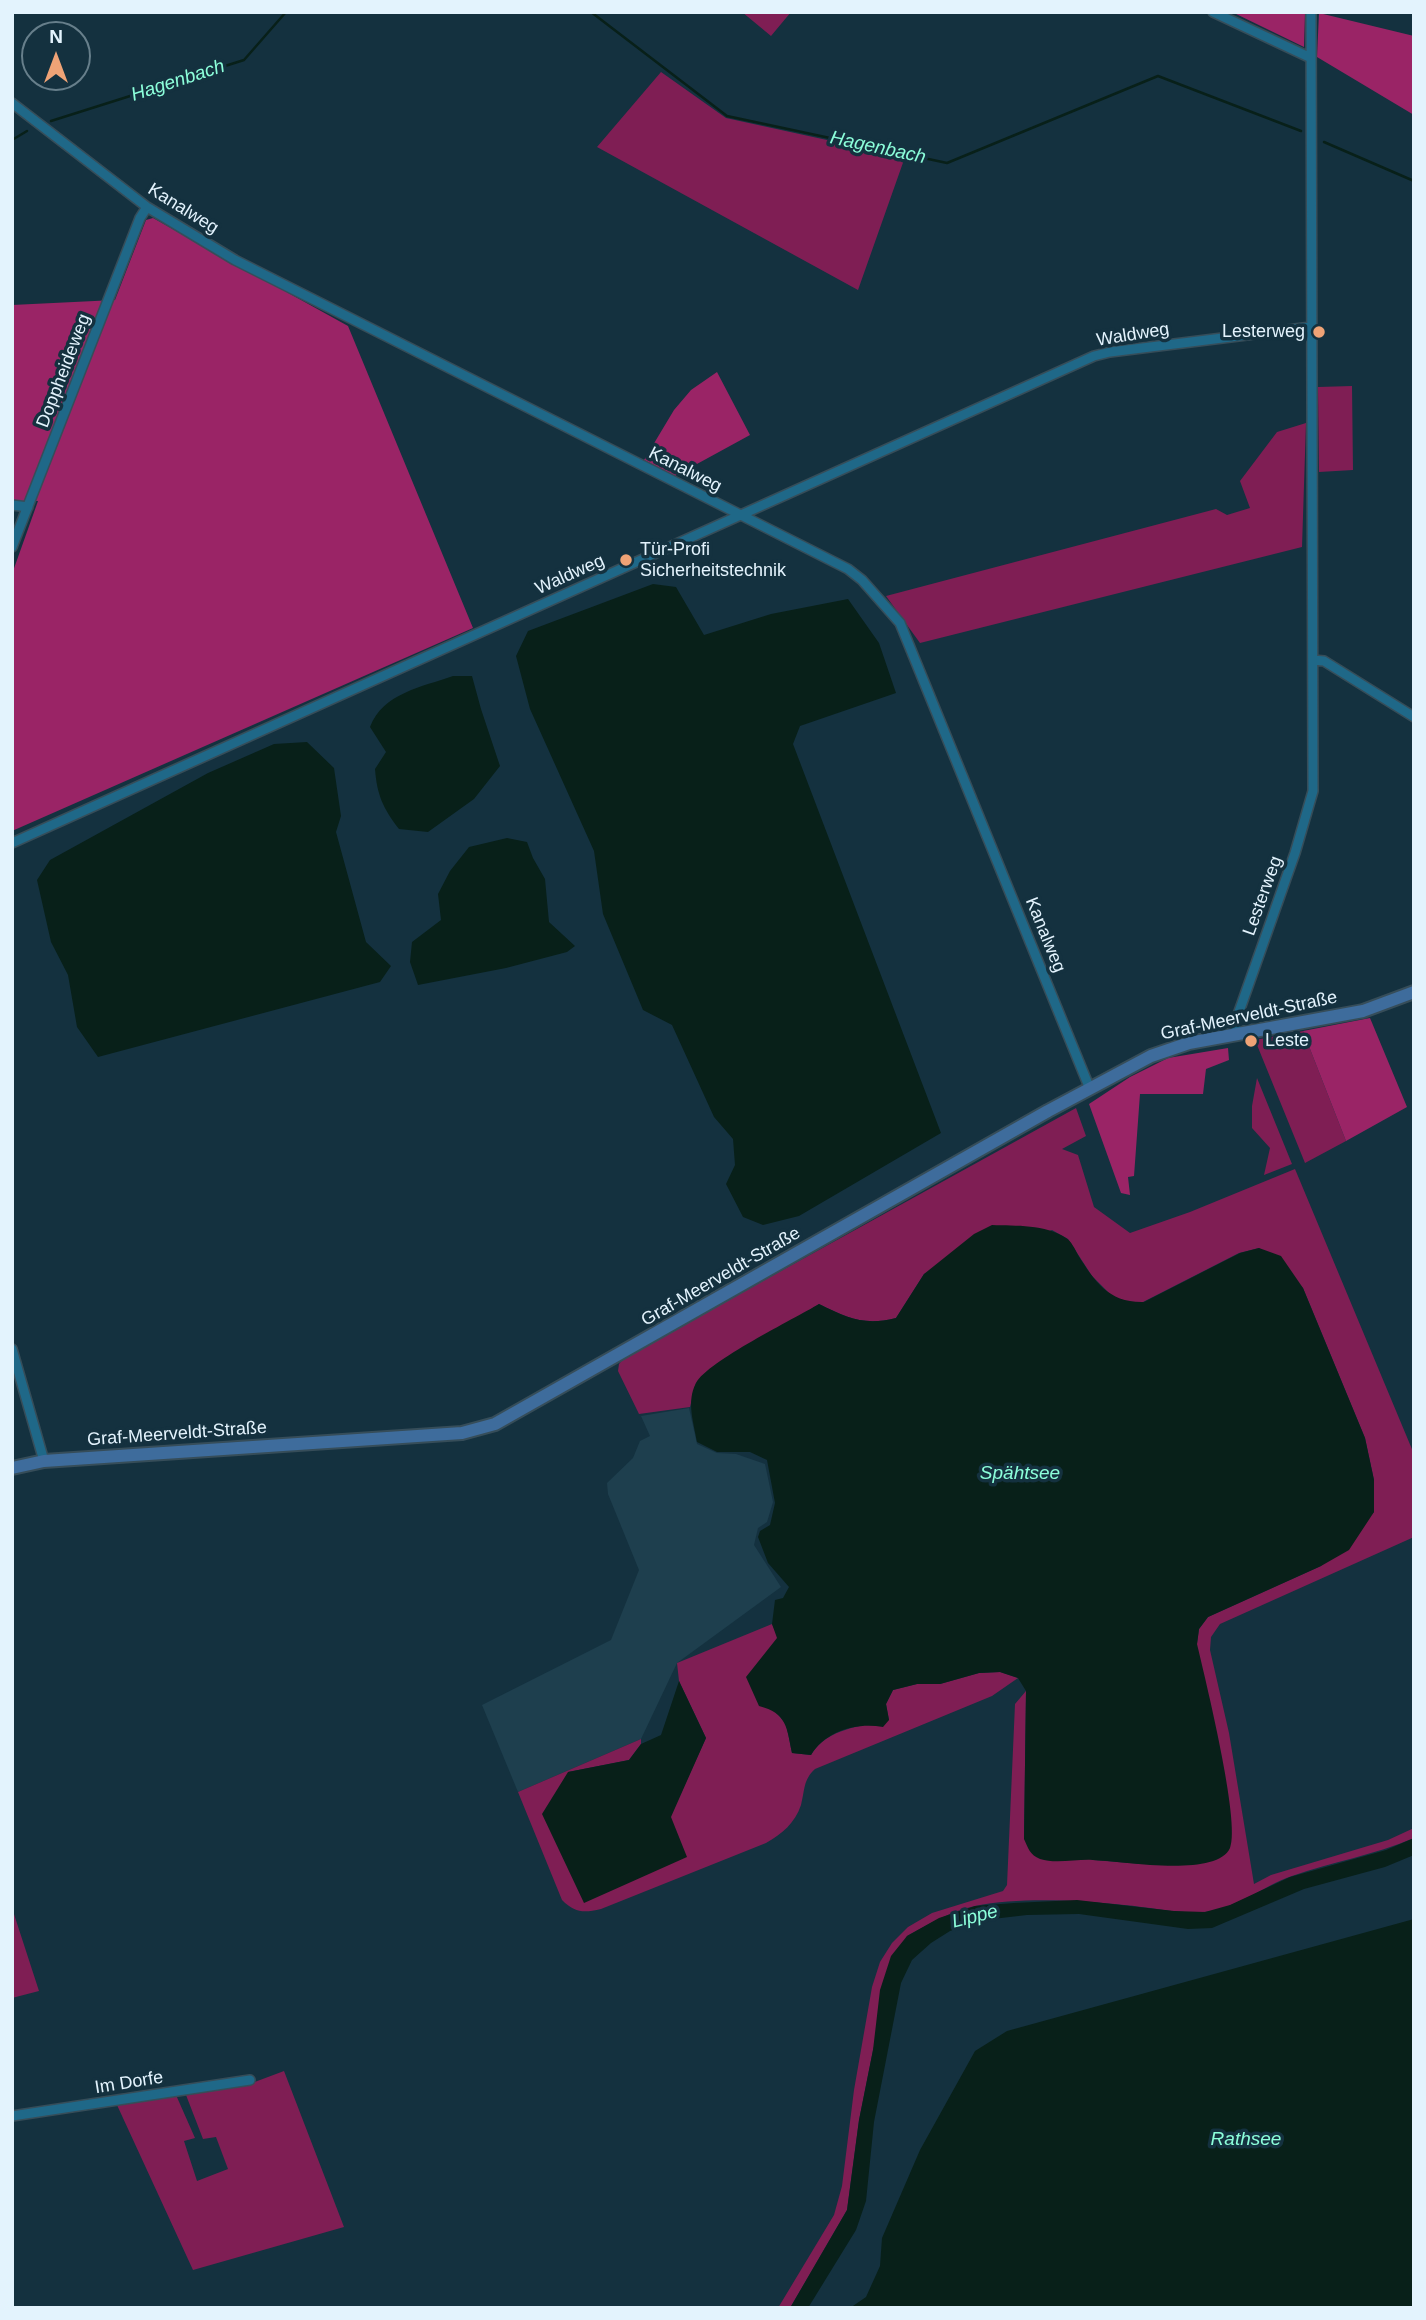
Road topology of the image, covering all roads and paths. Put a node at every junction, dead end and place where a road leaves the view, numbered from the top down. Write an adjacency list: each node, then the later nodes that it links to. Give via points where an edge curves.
1 (1213, 12): 3 (street)
2 (1311, 12): 3 (street, Lesterweg)
3 (1311, 58): 6 (street, Lesterweg)
4 (12, 103): 5 (street, Kanalweg)
5 (147, 207): 8 (street, Doppheideweg); 9 (street, Kanalweg, via 235,260)
6 (1311, 327): 9 (street, Waldweg, via 1094,356); 11 (street, Lesterweg)
7 (12, 505): 8 (street)
8 (27, 507): 10 (street, Doppheideweg)
9 (740, 515): 13 (street, Waldweg); 16 (street, Kanalweg, via 848,569 900,623)
10 (12, 547)
11 (1313, 660): 12 (street, via 1324,661); 15 (street, Lesterweg, via 1313,791 1235,1023)
12 (1414, 717)
13 (12, 843)
14 (1414, 992): 15 (main road, Graf-Meerveldt-Straße, via 1363,1010)
15 (1237, 1034): 16 (main road, Graf-Meerveldt-Straße, via 1164,1050)
16 (1090, 1089): 18 (main road, Graf-Meerveldt-Straße, via 495,1424 462,1433)
17 (12, 1349): 18 (street)
18 (44, 1461): 19 (main road, Graf-Meerveldt-Straße)
19 (12, 1468)
20 (250, 2080): 21 (street, Im Dorfe)
21 (12, 2116)

